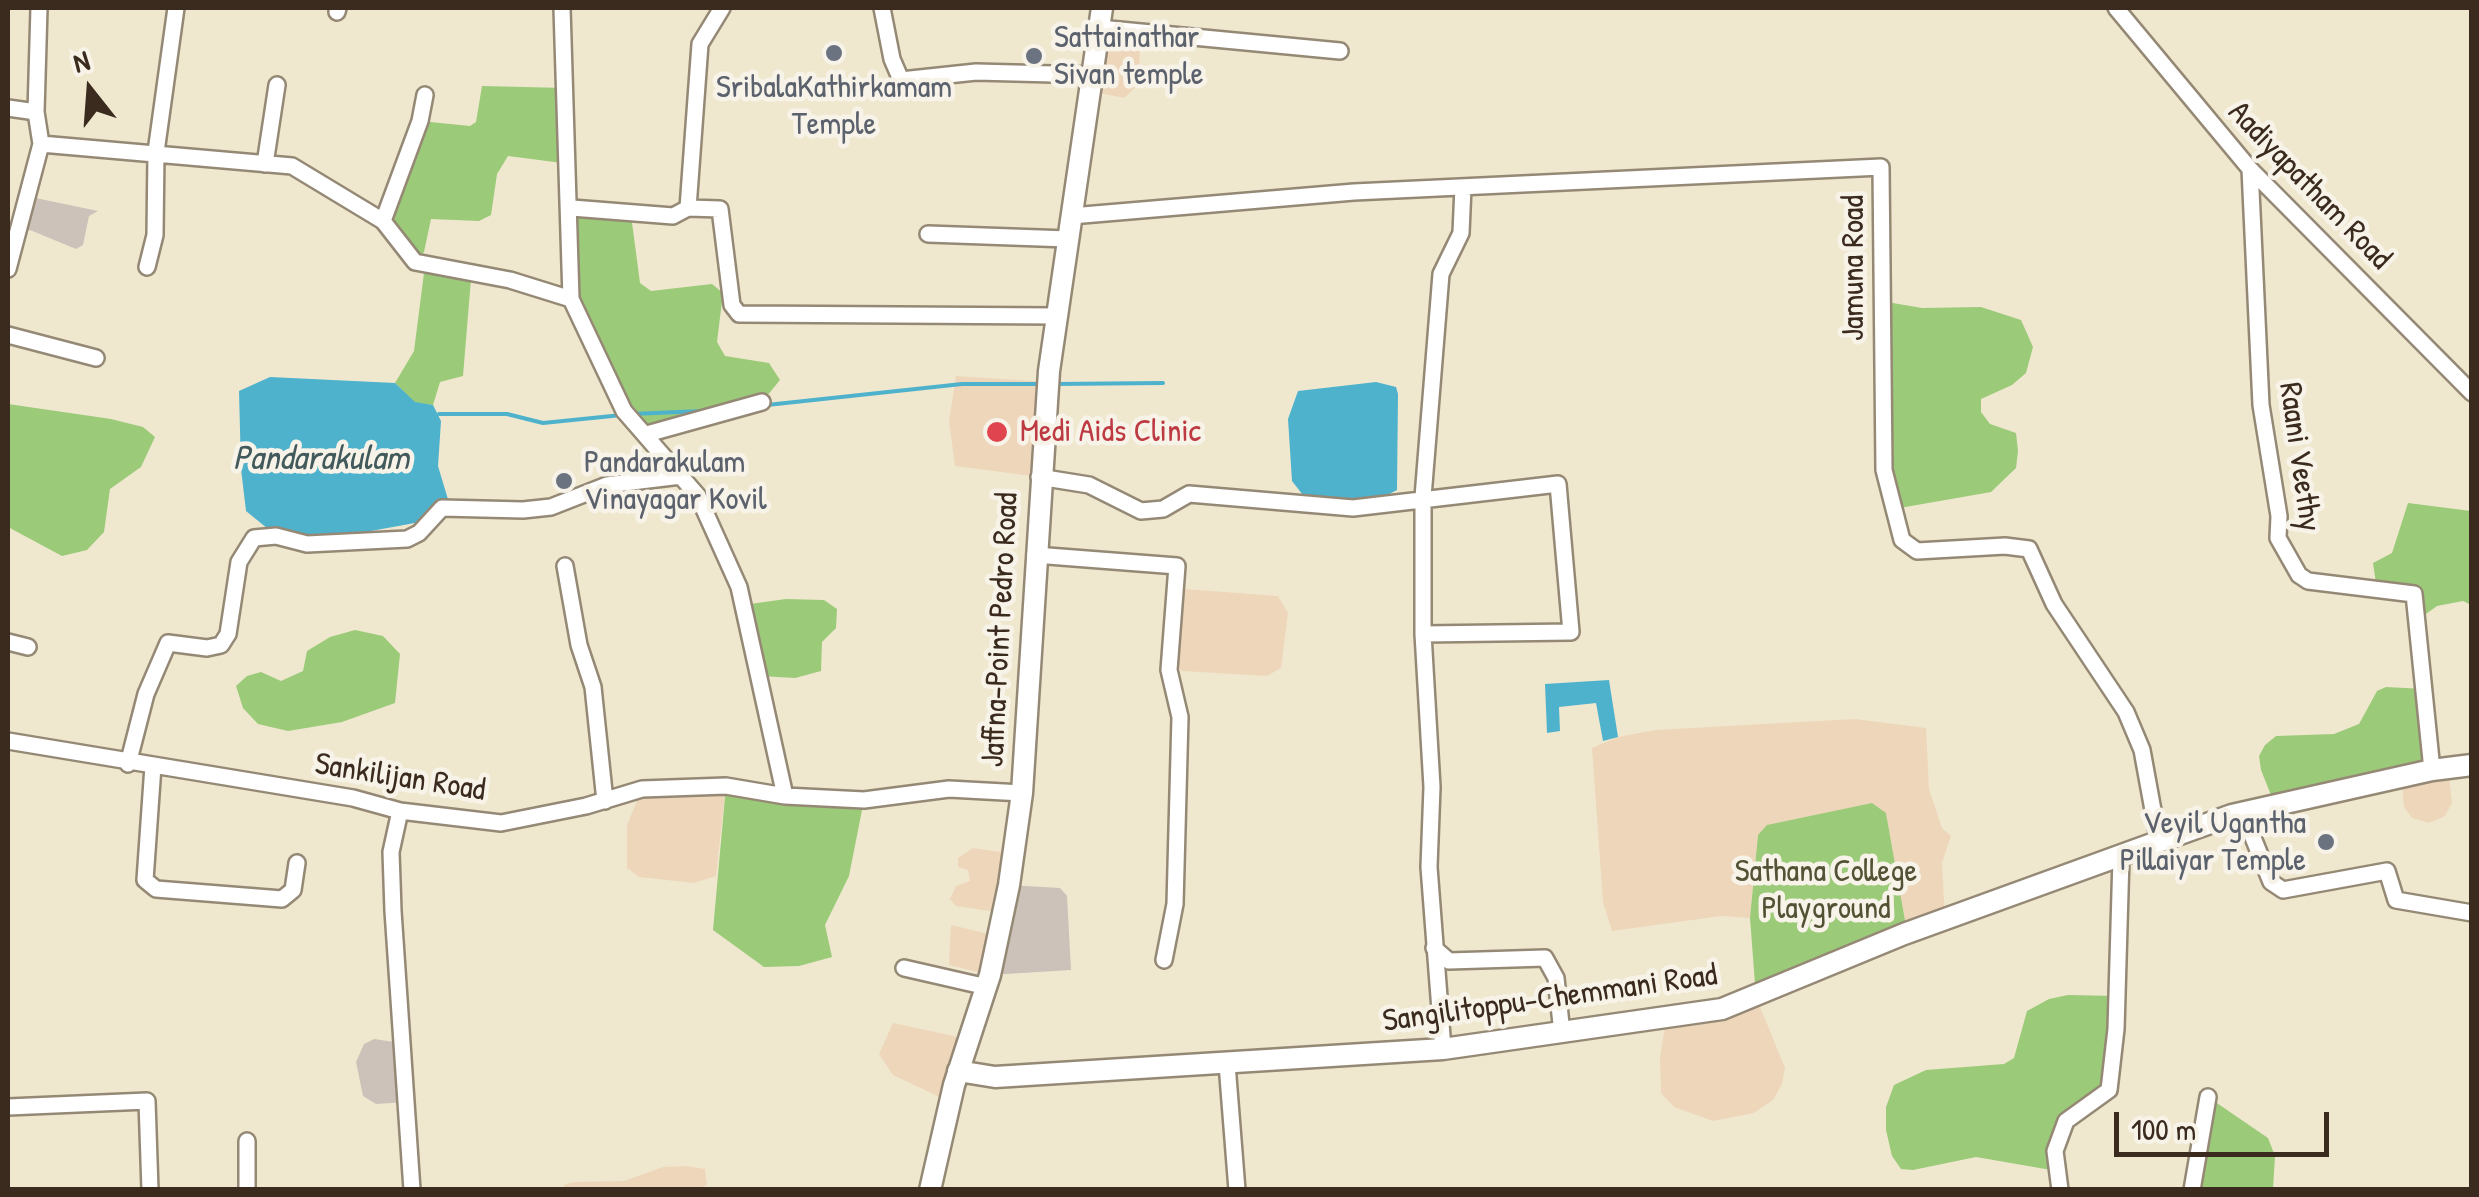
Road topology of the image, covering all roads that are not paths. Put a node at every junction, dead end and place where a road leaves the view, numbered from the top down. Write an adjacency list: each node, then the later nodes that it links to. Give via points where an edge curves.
1 (39, 8): 13 (street)
2 (176, 8): 15 (street)
3 (562, 8): 19 (street)
4 (722, 8): 20 (street, via 700,44)
5 (882, 8): 9 (street, via 901,80 976,72)
6 (2116, 8): 17 (street, Aadiyapatham Road)
7 (1100, 18): 8 (street); 9 (main road, Jaffna-Point Pedro Road)
8 (1340, 51)
9 (1092, 75): 21 (main road, Jaffna-Point Pedro Road)
10 (277, 85): 16 (street)
11 (425, 95): 22 (street)
12 (8, 108): 13 (street)
13 (36, 112): 14 (street)
14 (40, 144): 15 (street); 26 (street)
15 (156, 152): 16 (street); 25 (street)
16 (264, 164): 22 (street, via 292,166)
17 (2250, 169): 31 (street, Aadiyapatham Road); 46 (street, Raani Veethy, via 2261,405 2278,538 2308,581 2414,594)
18 (1463, 187): 21 (street, Jamuna Road); 36 (street, via 1460,233 1440,274); 52 (street, Jamuna Road, via 1882,167 1884,470 1902,540 1917,551 2029,550 2054,604 2136,737)
19 (572, 208): 20 (street, via 645,216 673,216); 27 (street)
20 (688, 208): 28 (street, via 720,209 732,305 739,314)
21 (1072, 216): 24 (main road, Jaffna-Point Pedro Road)
22 (384, 221): 27 (street, via 416,262)
23 (928, 234): 24 (street)
24 (1068, 239): 28 (main road, Jaffna-Point Pedro Road)
25 (147, 267)
26 (8, 269)
27 (571, 299): 33 (street, via 624,411)
28 (1057, 316): 35 (main road, Jaffna-Point Pedro Road)
29 (8, 335): 30 (street)
30 (96, 358)
31 (2472, 393)
32 (762, 402): 33 (street)
33 (647, 434): 34 (street)
34 (681, 476): 43 (street, via 607,485 523,510 442,508 407,538 307,544 254,538 238,562 228,634 221,645 207,648 168,643); 48 (street, via 698,496 739,586)
35 (1039, 477): 36 (street, via 1088,485 1141,511 1163,509 1188,494 1353,508); 37 (main road, Jaffna-Point Pedro Road)
36 (1423, 497): 39 (street); 39 (street, via 1558,484 1571,632)
37 (1035, 555): 47 (main road, Jaffna-Point Pedro Road); 57 (street, via 1177,566 1169,670 1180,718 1176,904)
38 (565, 566): 49 (street, via 593,688)
39 (1423, 634): 56 (street)
40 (8, 642): 41 (street)
41 (28, 646)
42 (8, 742): 43 (street, Sankilijan Road)
43 (128, 764): 44 (street, Sankilijan Road)
44 (153, 766): 50 (street, Sankilijan Road); 54 (street, via 145,880 156,890 282,899 294,890)
45 (2472, 766): 46 (main road, Sangilitoppu-Chemmani Road)
46 (2432, 770): 51 (main road, Sangilitoppu-Chemmani Road)
47 (1022, 793): 48 (street, Sankilijan Road); 59 (main road, Jaffna-Point Pedro Road)
48 (785, 796): 49 (street, Sankilijan Road, via 726,786 642,789)
49 (605, 800): 50 (street, Sankilijan Road, via 500,823)
50 (400, 810): 69 (street, via 391,852 392,911)
51 (2243, 813): 52 (main road, Sangilitoppu-Chemmani Road); 55 (street, via 2271,882 2283,890 2386,871 2396,900)
52 (2160, 843): 53 (main road, Sangilitoppu-Chemmani Road)
53 (2121, 858): 60 (main road, Sangilitoppu-Chemmani Road, via 1904,934 1722,1009); 72 (street, via 2109,1090 2066,1121 2055,1150)
54 (297, 863)
55 (2472, 914)
56 (1434, 948): 60 (street, via 1450,961 1545,958 1556,978); 61 (street)
57 (1164, 960)
58 (904, 968): 59 (street)
59 (986, 987): 63 (main road, Jaffna-Point Pedro Road)
60 (1562, 1033): 61 (main road, Sangilitoppu-Chemmani Road)
61 (1443, 1049): 62 (main road, Sangilitoppu-Chemmani Road)
62 (1227, 1064): 63 (main road, Sangilitoppu-Chemmani Road, via 995,1077); 71 (street)
63 (958, 1071): 70 (main road, Jaffna-Point Pedro Road)
64 (2208, 1096): 73 (street)
65 (8, 1107): 67 (street, via 147,1101)
66 (247, 1141): 68 (street)
67 (150, 1190)
68 (247, 1190)
69 (412, 1190)
70 (930, 1190)
71 (1236, 1190)
72 (2060, 1190)
73 (2192, 1190)

